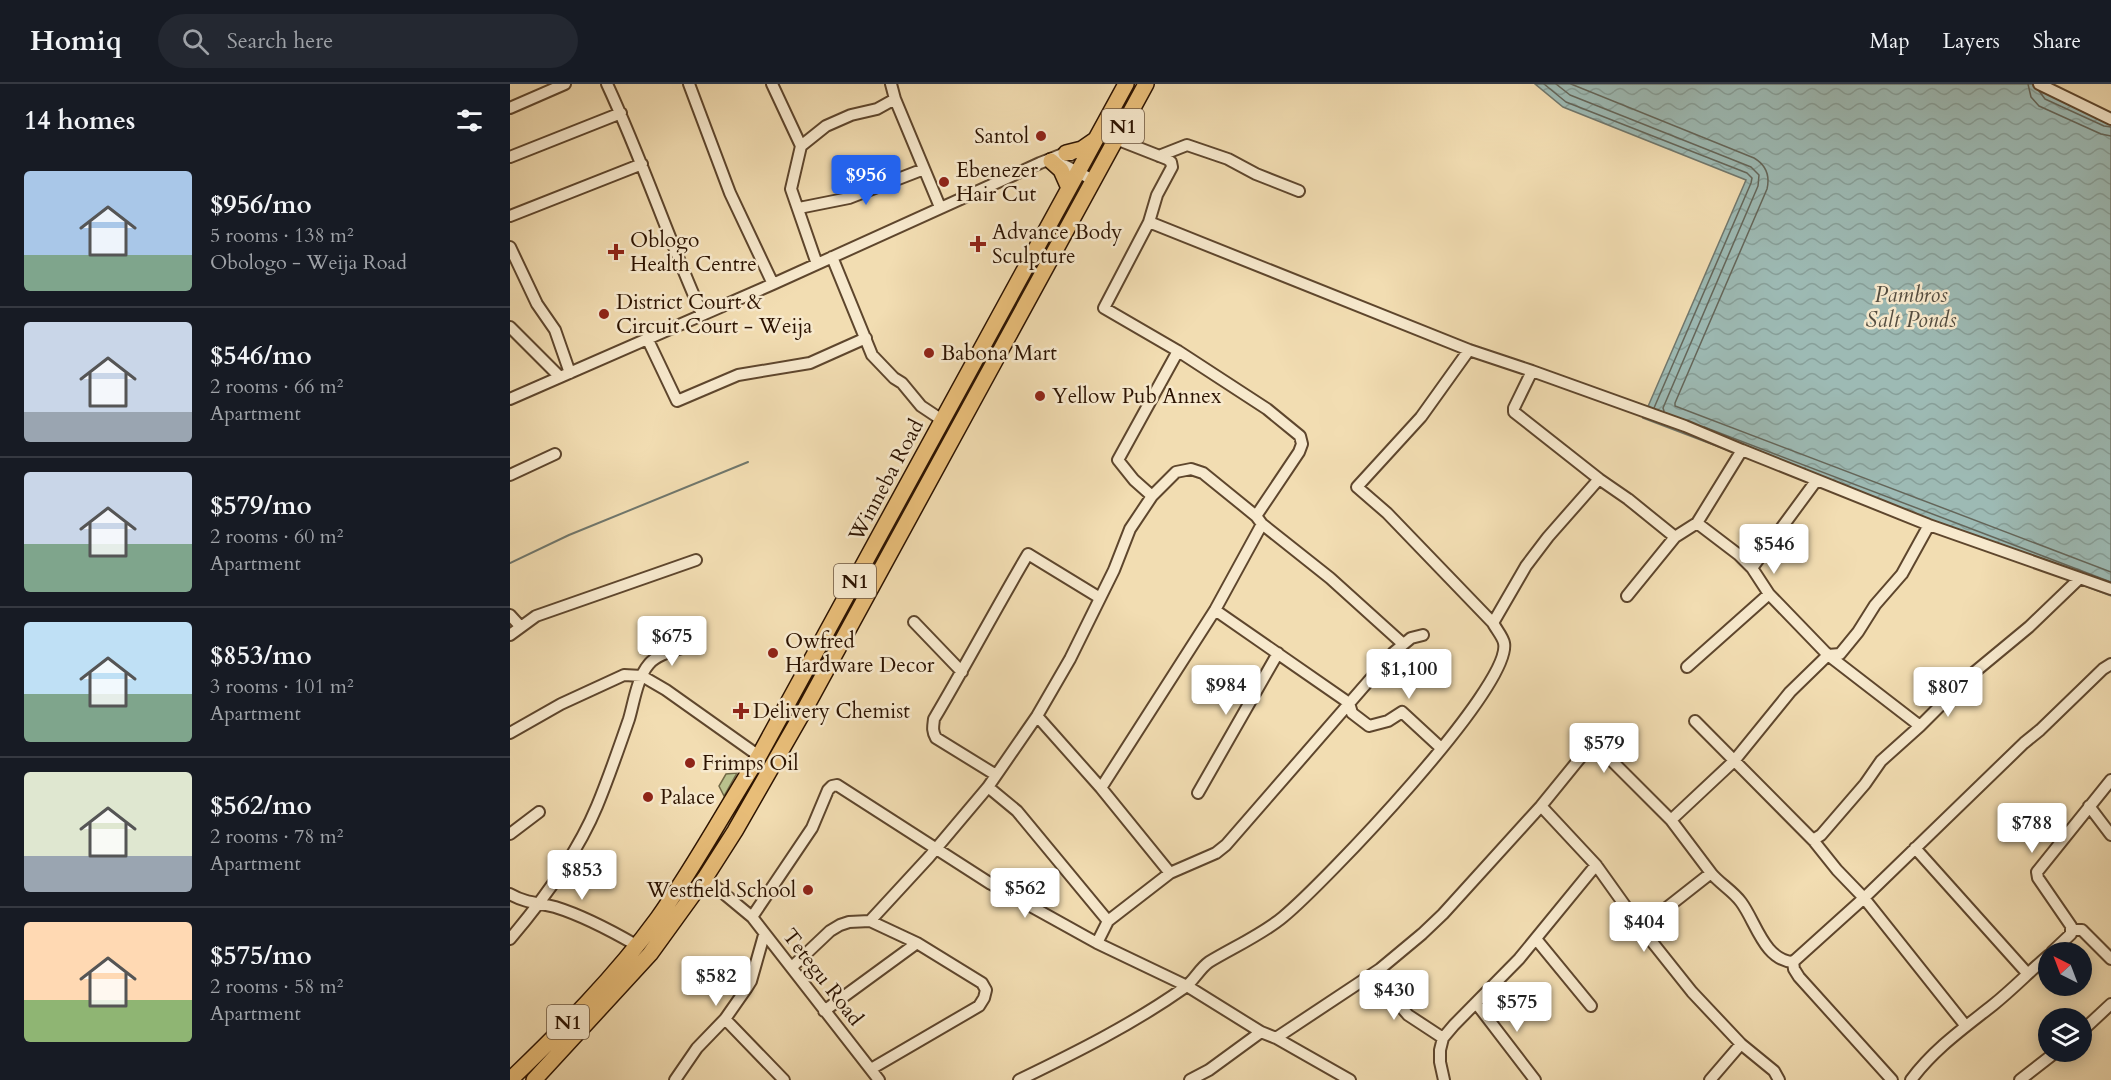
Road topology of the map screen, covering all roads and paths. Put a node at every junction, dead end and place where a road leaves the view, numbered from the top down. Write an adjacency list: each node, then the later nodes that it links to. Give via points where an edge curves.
1 (566, 84): 10 (street)
2 (607, 84): 11 (street)
3 (689, 84): 33 (street, via 730,193)
4 (772, 84): 15 (street)
5 (891, 84): 9 (street)
6 (1126, 84): 13 (highway, Winneba Road / N1)
7 (1146, 84): 14 (highway, Winneba Road / N1)
8 (2039, 84): 12 (street)
9 (895, 99): 15 (street, via 826,126); 22 (street)
10 (510, 108)
11 (621, 113): 18 (street); 20 (street)
12 (2111, 119)
13 (1098, 138): 16 (highway, via 1082,149); 21 (highway, Winneba Road / N1)
14 (1116, 139): 17 (street); 23 (highway, Winneba Road / N1)
15 (801, 146): 27 (street, via 791,189)
16 (1066, 153): 19 (street); 21 (street)
17 (1159, 156): 25 (street, via 1187,145); 29 (street, via 1171,162 1172,167 1157,195)
18 (510, 157)
19 (1048, 161): 21 (street); 24 (highway, via 1064,176); 26 (street)
20 (642, 164): 28 (street); 34 (street)
21 (1081, 166): 23 (street); 24 (highway, Winneba Road / N1)
22 (924, 169): 26 (street); 27 (street, via 840,201)
23 (1096, 174): 43 (highway, Winneba Road / N1)
24 (1069, 188): 42 (highway, Winneba Road / N1)
25 (1299, 191)
26 (940, 207): 31 (street)
27 (799, 208): 32 (street)
28 (510, 216)
29 (1149, 222): 38 (street); 39 (street, via 1104,308)
30 (510, 247): 41 (street, via 537,304 555,330)
31 (832, 257): 32 (street); 37 (street)
32 (817, 264): 33 (street)
33 (773, 284): 34 (street)
34 (702, 314): 36 (street)
35 (510, 327): 41 (street)
36 (647, 338): 37 (street, via 677,401 738,375 810,363); 41 (street)
37 (866, 338): 45 (street, via 875,359 921,406)
38 (1469, 350): 40 (street); 66 (street, via 1421,417 1357,487)
39 (1178, 351): 51 (street, via 1118,460); 52 (street, via 1274,413 1300,436 1299,452)
40 (1532, 371): 46 (street); 49 (street, via 1514,412)
41 (565, 375): 44 (street)
42 (958, 390): 43 (highway); 45 (highway, Winneba Road / N1)
43 (973, 398): 103 (highway, Winneba Road / N1, via 795,726)
44 (510, 399)
45 (942, 420): 84 (highway, Winneba Road / N1)
46 (1742, 450): 50 (street); 53 (street)
47 (555, 454): 48 (street)
48 (510, 475)
49 (1599, 479): 55 (street); 66 (street, via 1548,537)
50 (1816, 481): 54 (street); 57 (street)
51 (1152, 496): 52 (street, via 1176,472 1191,469 1203,472); 62 (street, via 1130,529)
52 (1259, 520): 63 (street); 70 (street)
53 (1697, 523): 55 (street); 57 (street)
54 (1929, 525): 58 (street); 73 (street, via 1902,574 1875,605 1850,644 1840,654)
55 (1675, 537): 61 (street)
56 (696, 560): 67 (street, via 555,608)
57 (1752, 568): 60 (street)
58 (2080, 578): 59 (street); 81 (street)
59 (2111, 590)
60 (1769, 594): 73 (street); 75 (street)
61 (1627, 596)
62 (1100, 598): 76 (street, via 1028,554); 79 (street)
63 (1215, 610): 72 (street); 89 (street)
64 (510, 615): 67 (street)
65 (914, 622): 76 (street)
66 (1493, 623): 83 (street, via 1504,643 1503,654 1489,686)
67 (520, 626): 68 (street)
68 (510, 635)
69 (1424, 635): 70 (street)
70 (1402, 643): 78 (street)
71 (690, 645): 77 (street, via 659,656)
72 (1278, 653): 78 (street); 90 (street)
73 (1828, 655): 81 (street); 85 (street, via 1790,692)
74 (2111, 664): 98 (street)
75 (1687, 667)
76 (962, 672): 86 (street, via 934,719 933,732 936,738)
77 (642, 676): 82 (street, via 624,675); 84 (street, via 681,699); 106 (street, via 586,832)
78 (1349, 703): 83 (street, via 1352,713 1369,726 1402,712); 101 (street, via 1226,845)
79 (1037, 716): 86 (street); 89 (street)
80 (1695, 721): 85 (street)
81 (1920, 726): 97 (street, via 1881,761)
82 (510, 733)
83 (1441, 748): 125 (street, via 1399,800 1283,917 1203,966)
84 (759, 756): 118 (highway, Winneba Road / N1, via 694,865)
85 (1734, 760): 94 (street); 97 (street)
86 (996, 775): 88 (street)
87 (2111, 780): 92 (street)
88 (988, 787): 99 (street); 109 (street, via 1017,811)
89 (1101, 788): 101 (street)
90 (1198, 793)
91 (1541, 806): 94 (street, via 1585,751 1595,746); 100 (street); 123 (street, via 1443,914)
92 (2089, 806): 96 (street); 111 (street, via 2037,872)
93 (539, 812): 95 (street)
94 (1671, 820): 102 (street)
95 (510, 834)
96 (2111, 835)
97 (1813, 840): 105 (street)
98 (1915, 848): 105 (street); 124 (street)
99 (936, 849): 107 (street, via 837,785 832,786 812,828); 108 (street); 117 (street)
100 (1596, 865): 110 (street); 114 (street)
101 (1170, 873): 109 (street)
102 (1711, 873): 110 (street); 120 (street, via 1739,899 1770,951 1783,961)
103 (705, 878): 107 (street, Tetegu Road); 140 (highway, Winneba Road / N1, via 630,978)
104 (510, 894): 106 (street)
105 (1864, 898): 120 (street); 132 (street)
106 (536, 905): 113 (street); 118 (street, via 578,915)
107 (752, 917): 112 (street, Tetegu Road)
108 (870, 921): 116 (street); 122 (street, via 840,925)
109 (1108, 921): 117 (street)
110 (1641, 928): 136 (street, via 1692,992)
111 (2071, 930): 115 (street); 119 (street, via 2082,930)
112 (764, 935): 122 (street, Tetegu Road); 130 (street, via 751,981)
113 (510, 939)
114 (1536, 939): 126 (street); 128 (street)
115 (2064, 942)
116 (917, 943): 129 (street); 138 (street, via 982,983 986,990 984,998 979,1006)
117 (1097, 943): 125 (street)
118 (636, 945): 139 (highway, Winneba Road / N1)
119 (2111, 959)
120 (1793, 962): 151 (street, via 1799,977)
121 (2038, 964): 124 (street)
122 (792, 967): 129 (street, Tetegu Road)
123 (1380, 969): 134 (street); 135 (street, via 1408,1015)
124 (2027, 973): 132 (street)
125 (1187, 986): 133 (street); 144 (street, via 1091,1044)
126 (1476, 1003): 135 (street); 148 (street)
127 (2111, 1004): 131 (street)
128 (1591, 1006)
129 (824, 1011): 138 (street, Tetegu Road)
130 (724, 1019): 141 (street); 142 (street)
131 (2092, 1021)
132 (1965, 1025): 152 (street)
133 (1261, 1032): 134 (street); 145 (street)
134 (1276, 1038): 146 (street)
135 (1443, 1038): 147 (street, via 1440,1056)
136 (1741, 1044): 149 (street); 150 (street, via 1774,1071)
137 (2043, 1062): 153 (street)
138 (870, 1069): 143 (street, Tetegu Road)
139 (510, 1080)
140 (534, 1080)
141 (675, 1080)
142 (784, 1080)
143 (879, 1080)
144 (1019, 1080)
145 (1190, 1080)
146 (1350, 1080)
147 (1444, 1080)
148 (1535, 1080)
149 (1710, 1080)
150 (1779, 1080)
151 (1892, 1080)
152 (1911, 1080)
153 (2020, 1080)

